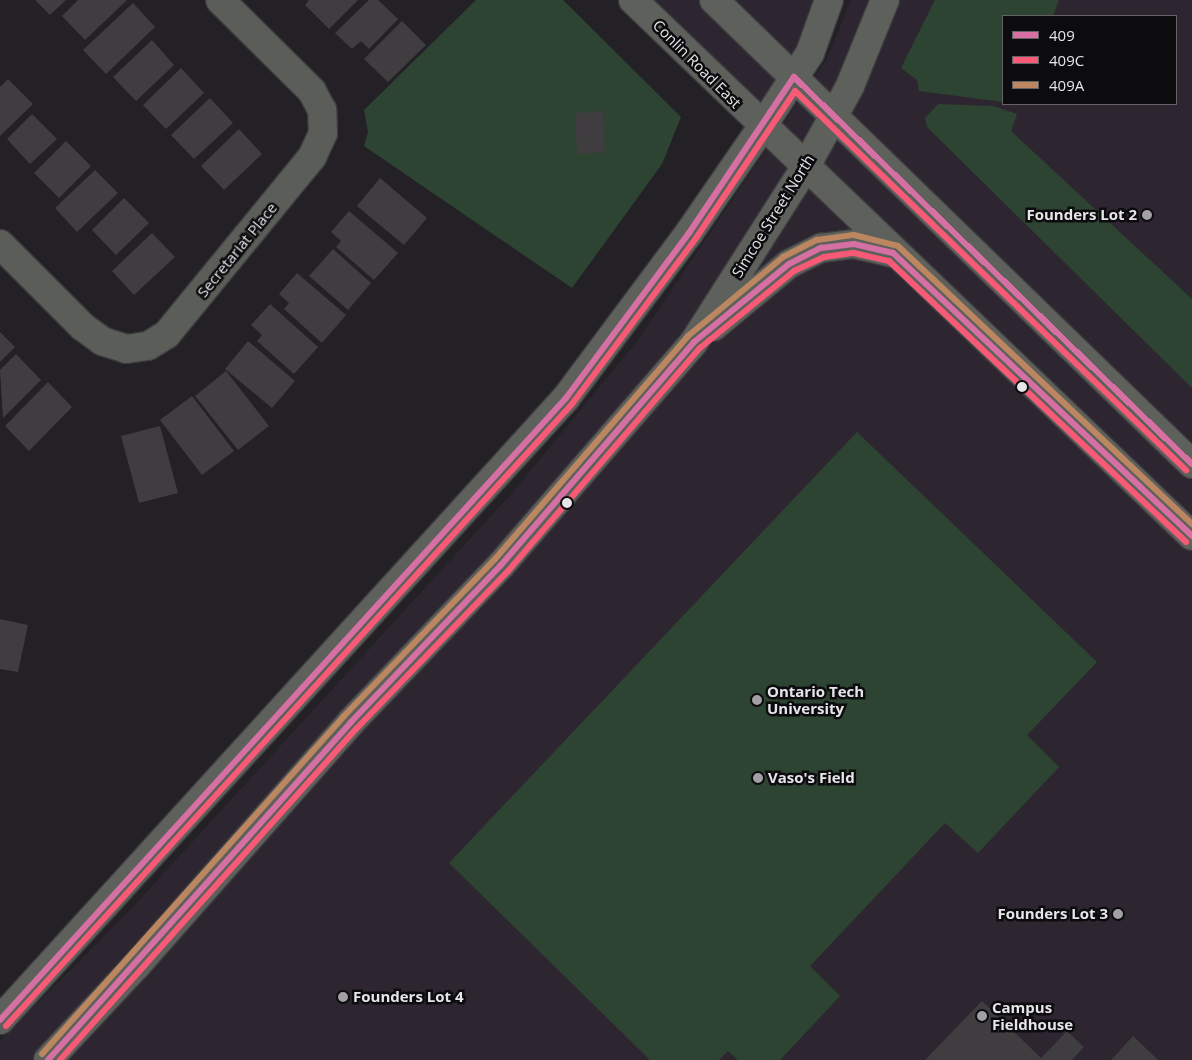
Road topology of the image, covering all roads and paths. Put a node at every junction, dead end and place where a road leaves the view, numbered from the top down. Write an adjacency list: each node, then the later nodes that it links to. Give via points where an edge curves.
1 (220, 0): 10 (street, Secretariat Place, via 312,91 322,110 323,133 312,157 167,334 148,346 126,349 102,341 83,327)
2 (632, 0): 8 (main road, Conlin Road East)
3 (714, 0): 6 (main road)
4 (829, 0): 6 (main road, via 810,53)
5 (885, 0): 7 (main road, Simcoe Street North, via 850,86)
6 (794, 78): 7 (main road); 8 (main road)
7 (832, 116): 9 (main road, Simcoe Street North); 13 (main road)
8 (762, 127): 9 (main road, Conlin Road East); 15 (main road, via 619,327 512,461)
9 (805, 168): 11 (main road, Conlin Road East); 12 (main road, Simcoe Street North)
10 (0, 244)
11 (893, 253): 12 (main road, via 854,244 821,248 789,264); 14 (main road, Conlin Road East)
12 (694, 342): 16 (main road, Simcoe Street North, via 501,565 351,722 136,966)
13 (1192, 464)
14 (1192, 536)
15 (0, 1020)
16 (48, 1060)

